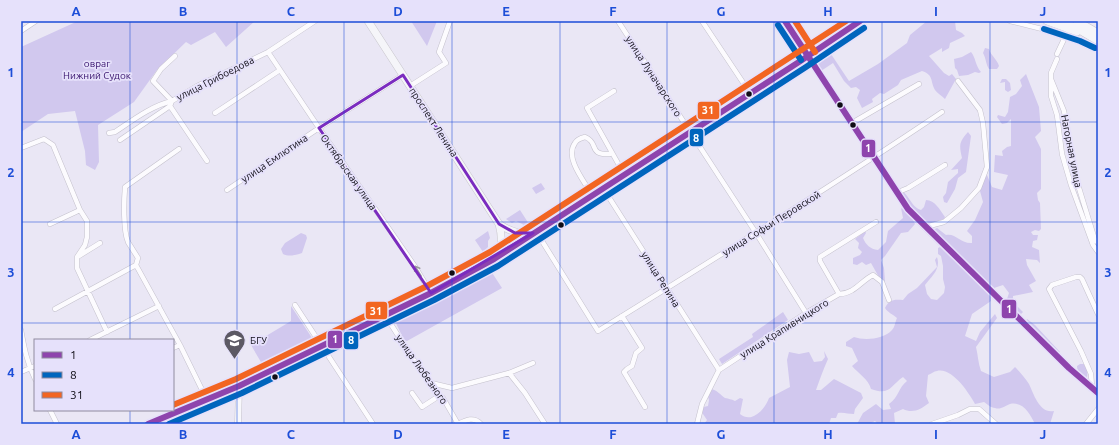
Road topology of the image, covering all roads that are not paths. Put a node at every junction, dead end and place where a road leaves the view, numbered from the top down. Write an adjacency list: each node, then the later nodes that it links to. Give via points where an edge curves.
1 (36, 21): 13 (street)
2 (315, 21): 19 (street, улица Грибоедова)
3 (368, 21): 23 (main road, проспект Ленина)
4 (450, 21): 27 (street, via 439,52 446,63)
5 (618, 21): 36 (street, улица Луначарского)
6 (702, 21): 29 (street)
7 (785, 21): 21 (main road)
8 (860, 21): 21 (main road)
9 (1010, 21): 14 (street)
10 (1047, 21): 14 (main road)
11 (1064, 21): 16 (main road)
12 (1077, 21): 15 (main road)
13 (21, 31)
14 (1068, 33): 16 (main road); 18 (street); 24 (street, via 1051,73)
15 (1098, 33)
16 (1084, 34): 17 (main road)
17 (1098, 41)
18 (1098, 50)
19 (268, 52): 22 (street, Октябрьская улица); 30 (street, улица Грибоедова)
20 (175, 56): 30 (street, via 161,69 153,82)
21 (808, 56): 29 (main road); 34 (main road)
22 (280, 70): 33 (street); 35 (street, Октябрьская улица)
23 (403, 75): 27 (main road, проспект Ленина); 35 (street, улица Емлютина)
24 (1052, 79): 59 (street, Нагорная улица, via 1064,111 1075,175); 60 (street, via 1051,96 1057,115 1062,154 1093,245)
25 (958, 81): 54 (street, via 980,110 987,167 979,188 961,208 944,222)
26 (919, 84): 34 (street)
27 (410, 86): 53 (main road, проспект Ленина)
28 (614, 91): 45 (street, via 587,108)
29 (750, 93): 36 (main road)
30 (172, 101): 31 (street, улица Грибоедова); 37 (street, via 153,108 116,132)
31 (170, 106): 38 (street, улица Грибоедова); 43 (street)
32 (942, 112): 42 (street, улица Софьи Перовской)
33 (215, 114)
34 (852, 123): 42 (main road)
35 (318, 128): 47 (street, улица Емлютина); 66 (street, Октябрьская улица, one-way to 35)
36 (691, 132): 45 (main road); 56 (street, улица Луначарского)
37 (109, 133)
38 (120, 140)
39 (21, 148): 50 (street, via 44,139 53,145)
40 (179, 149): 63 (street, via 125,187 128,240 138,258)
41 (610, 154): 49 (street, via 598,153 585,137 573,146 573,162)
42 (874, 158): 48 (main road); 56 (street, улица Софьи Перовской)
43 (207, 161)
44 (945, 165): 48 (street)
45 (624, 174): 46 (main road)
46 (603, 188): 49 (main road); 64 (street, улица Репина)
47 (227, 190)
48 (896, 193): 54 (main road)
49 (592, 195): 55 (main road)
50 (80, 210): 52 (street); 61 (street, via 87,221 87,237)
51 (876, 222): 67 (street, via 820,257)
52 (50, 224)
53 (499, 224): 55 (main road, via 516,233); 62 (main road, via 501,244)
54 (925, 227): 91 (main road, via 1069,368)
55 (533, 233): 62 (main road)
56 (756, 233): 64 (street, улица Софьи Перовской); 72 (street, улица Луначарского)
57 (542, 241): 75 (street, улица Софьи Перовской, via 598,331)
58 (100, 243): 61 (street)
59 (1098, 243)
60 (1098, 252)
61 (78, 257): 65 (street, via 77,268)
62 (494, 259): 66 (main road)
63 (136, 265): 65 (street); 70 (street)
64 (667, 288): 75 (street, улица Софьи Перовской); 85 (street, улица Репина)
65 (88, 291): 71 (street); 77 (street)
66 (431, 293): 74 (main road)
67 (839, 294): 68 (street, улица Крапивницкого, via 852,292 873,275 882,282); 72 (street, улица Крапивницкого)
68 (889, 300)
69 (295, 305): 80 (street)
70 (158, 306): 77 (street); 79 (street)
71 (55, 309)
72 (806, 313): 85 (street, улица Крапивницкого)
73 (1098, 314): 91 (street, via 1082,278 1076,277 1052,285 1049,289 1081,351 1091,374)
74 (385, 315): 80 (main road); 89 (street, улица Любезного)
75 (622, 316): 96 (street, via 642,348 636,353 632,366 624,372)
76 (21, 330): 84 (street)
77 (107, 332): 78 (street)
78 (92, 339)
79 (180, 345): 81 (street); 95 (street)
80 (322, 346): 90 (main road); 102 (street)
81 (174, 348)
82 (533, 364): 87 (street)
83 (34, 366): 84 (street)
84 (30, 368): 86 (street); 88 (street)
85 (719, 370): 106 (street, via 702,404)
86 (21, 372)
87 (509, 373): 89 (street, via 452,388); 105 (street, via 526,393)
88 (34, 377)
89 (431, 383): 94 (street, улица Любезного)
90 (240, 386): 95 (main road); 101 (main road)
91 (1092, 386): 93 (main road)
92 (412, 393): 94 (street, via 422,407)
93 (1098, 393)
94 (439, 396): 103 (street, улица Любезного, via 443,398)
95 (207, 400): 100 (main road)
96 (644, 407)
97 (1098, 409): 109 (street)
98 (50, 411): 99 (street)
99 (57, 424)
100 (148, 424)
101 (238, 424)
102 (373, 424)
103 (458, 424): 104 (street, улица Любезного, via 470,419)
104 (481, 424)
105 (545, 424)
106 (697, 424)
107 (932, 424): 108 (street, via 970,409 979,409)
108 (996, 424)
109 (1086, 424)

